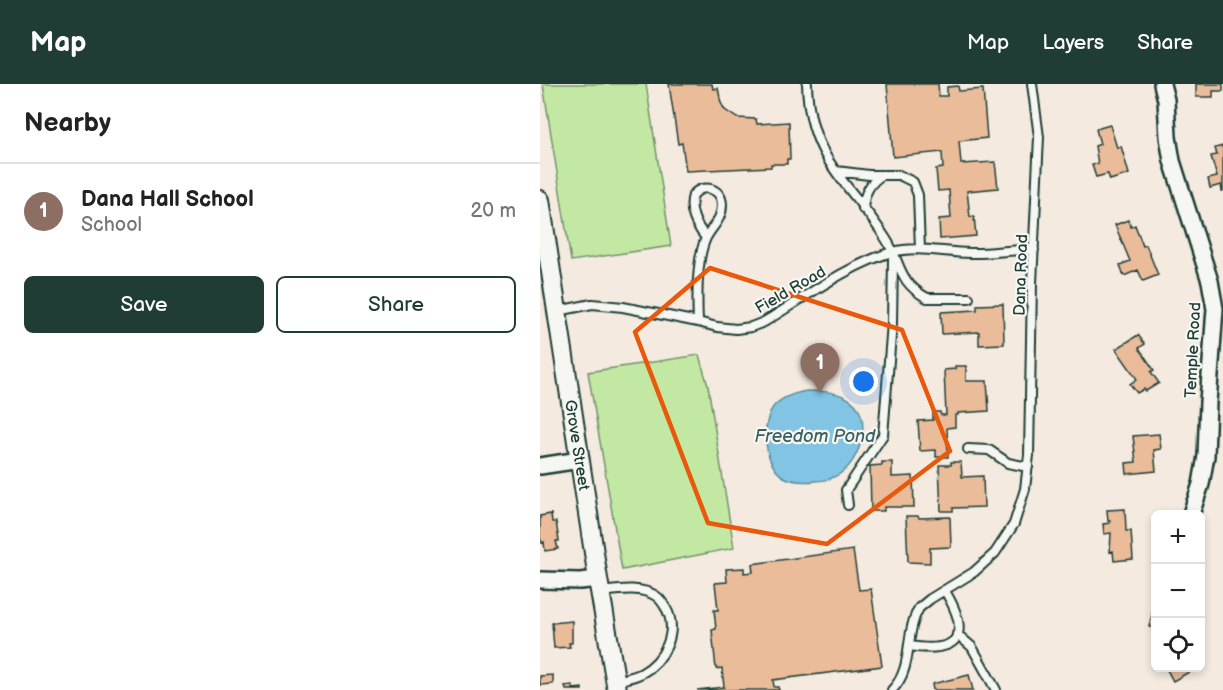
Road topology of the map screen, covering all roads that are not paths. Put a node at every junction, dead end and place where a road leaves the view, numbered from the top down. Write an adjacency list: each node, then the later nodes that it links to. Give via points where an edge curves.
1 (807, 84): 4 (lane, via 813,131)
2 (1032, 84): 10 (lane, Dana Road, via 1039,137)
3 (1162, 84): 20 (street, Temple Road, via 1172,161 1210,281 1215,309 1206,456)
4 (836, 171): 5 (lane); 7 (lane)
5 (884, 175): 7 (lane, via 867,190); 9 (lane, via 904,176 915,186)
6 (540, 200): 13 (street, Grove Street)
7 (863, 209): 11 (lane)
8 (706, 238): 8 (lane, via 719,220 722,204 718,193 703,188 695,192 691,204); 14 (lane, via 698,274)
9 (920, 249): 10 (lane, Field Road, via 972,253); 11 (lane, Field Road)
10 (1034, 250): 18 (lane, Dana Road)
11 (893, 252): 12 (lane, via 903,276 923,296); 14 (lane, Field Road, via 849,271 751,327 736,329); 19 (lane, via 883,435 846,490)
12 (969, 298)
13 (557, 311): 14 (lane, Field Road, via 592,304); 16 (street, Grove Street)
14 (698, 322)
15 (968, 449): 18 (lane, via 989,450 1008,463)
16 (580, 459): 17 (street); 22 (street, Grove Street)
17 (540, 466)
18 (1028, 467): 23 (lane, Dana Road, via 1023,501 1002,543 986,563)
19 (848, 505)
20 (1192, 510)
21 (540, 580): 22 (street)
22 (600, 585): 26 (street, Grove Street); 26 (lane, via 657,596 671,624 672,635 653,664 642,674)
23 (945, 591): 24 (lane, via 958,615); 25 (lane, Dana Road, via 919,608)
24 (957, 634): 25 (lane, via 950,643 937,648); 28 (lane, via 972,647)
25 (909, 646): 27 (lane, Dana Road, via 904,672)
26 (616, 685)
27 (892, 690)
28 (996, 690)

